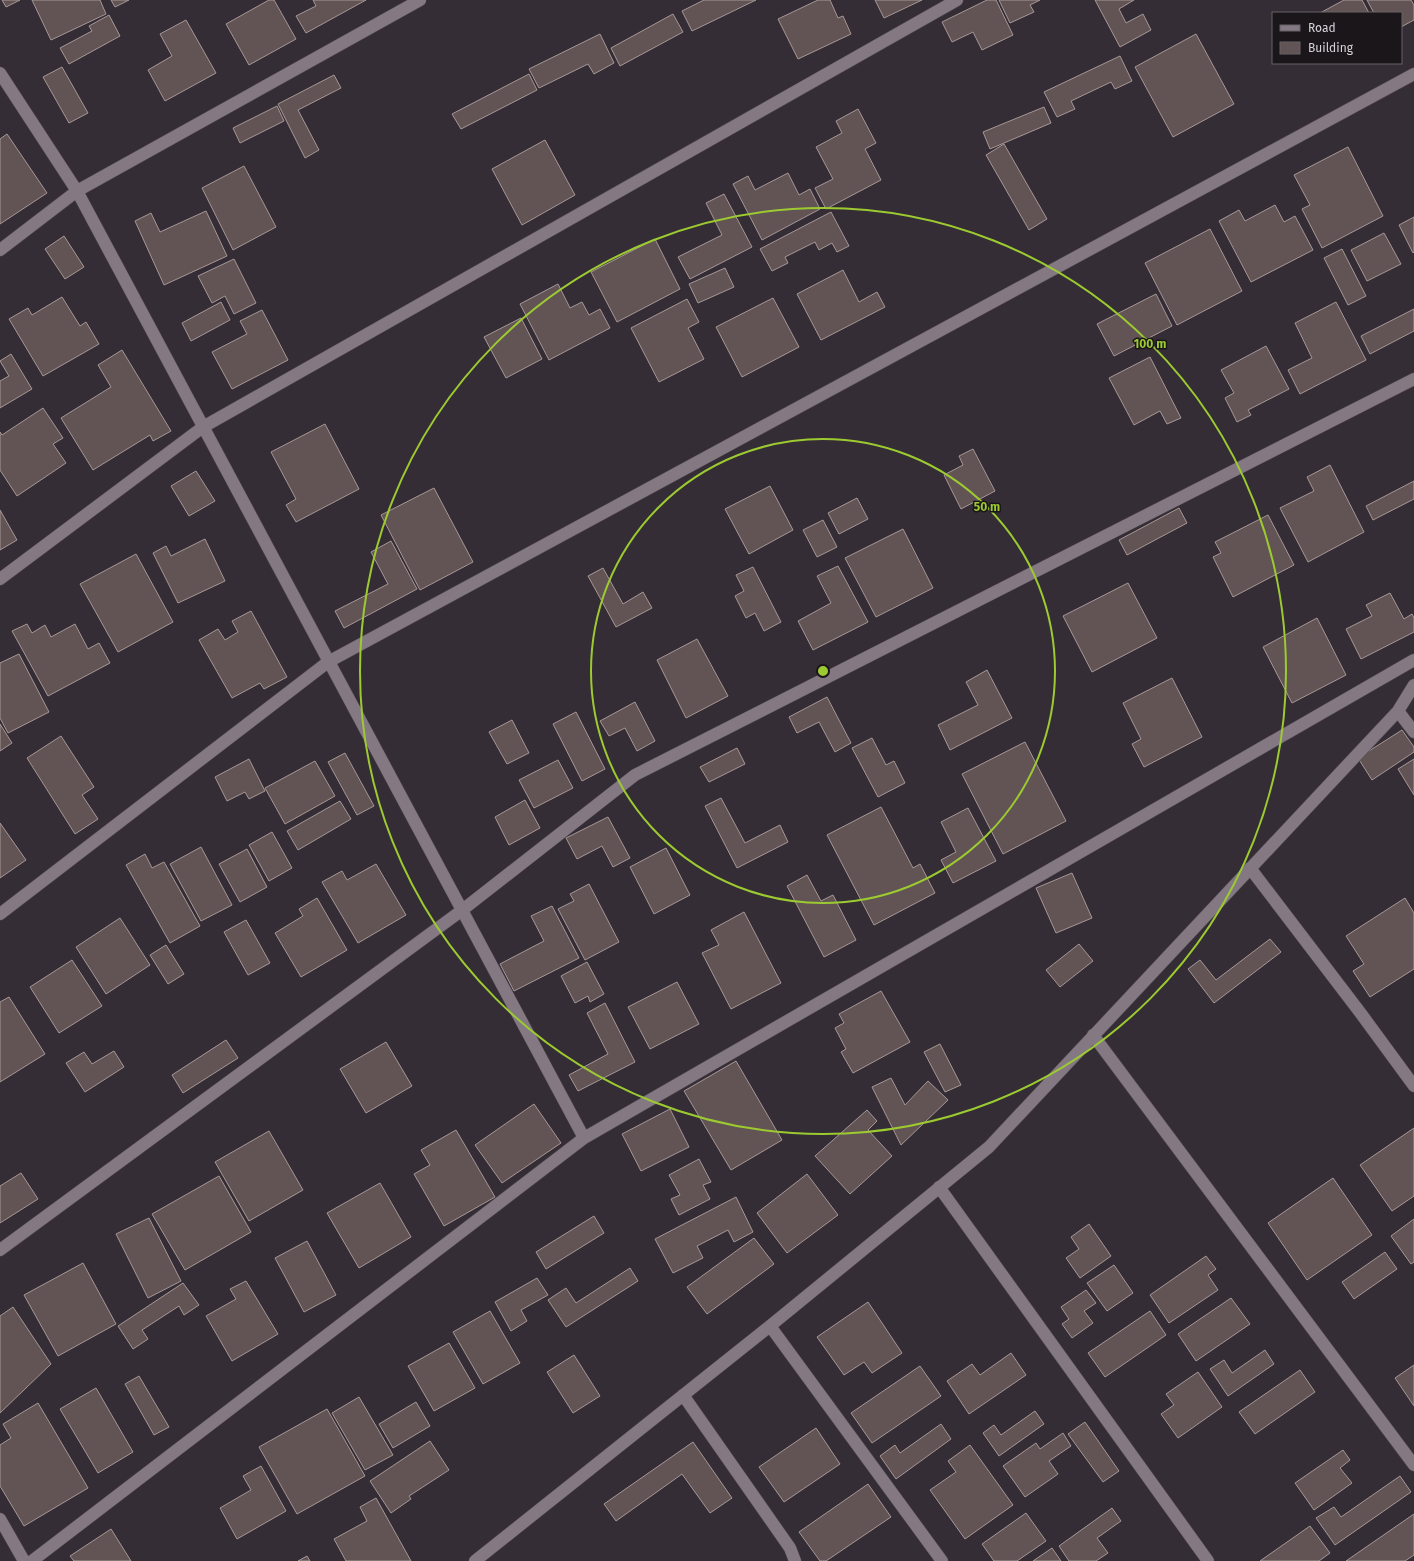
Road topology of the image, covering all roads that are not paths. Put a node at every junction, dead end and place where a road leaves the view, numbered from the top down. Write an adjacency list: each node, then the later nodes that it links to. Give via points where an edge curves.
1 (420, 0): 5 (street)
2 (957, 0): 8 (street)
3 (0, 73): 5 (street)
4 (1414, 74): 11 (street)
5 (77, 190): 6 (street); 8 (street)
6 (0, 250)
7 (1414, 379): 16 (street, via 635,775)
8 (203, 427): 9 (street); 11 (street)
9 (0, 579)
10 (1414, 660): 20 (street)
11 (328, 662): 16 (street); 17 (street)
12 (1414, 685): 13 (street)
13 (1398, 711): 14 (street); 15 (street)
14 (1414, 732)
15 (1250, 868): 18 (street); 19 (street)
16 (461, 911): 20 (street); 22 (street)
17 (0, 914)
18 (1094, 1035): 21 (street, via 989,1146); 25 (street)
19 (1414, 1086)
20 (584, 1138): 28 (street)
21 (939, 1187): 23 (street); 32 (street)
22 (0, 1250)
23 (770, 1326): 24 (street); 31 (street)
24 (683, 1395): 29 (street); 30 (street, via 790,1548)
25 (1414, 1465)
26 (0, 1519): 27 (street)
27 (24, 1561)
28 (32, 1561)
29 (475, 1561)
30 (795, 1561)
31 (942, 1561)
32 (1208, 1561)

